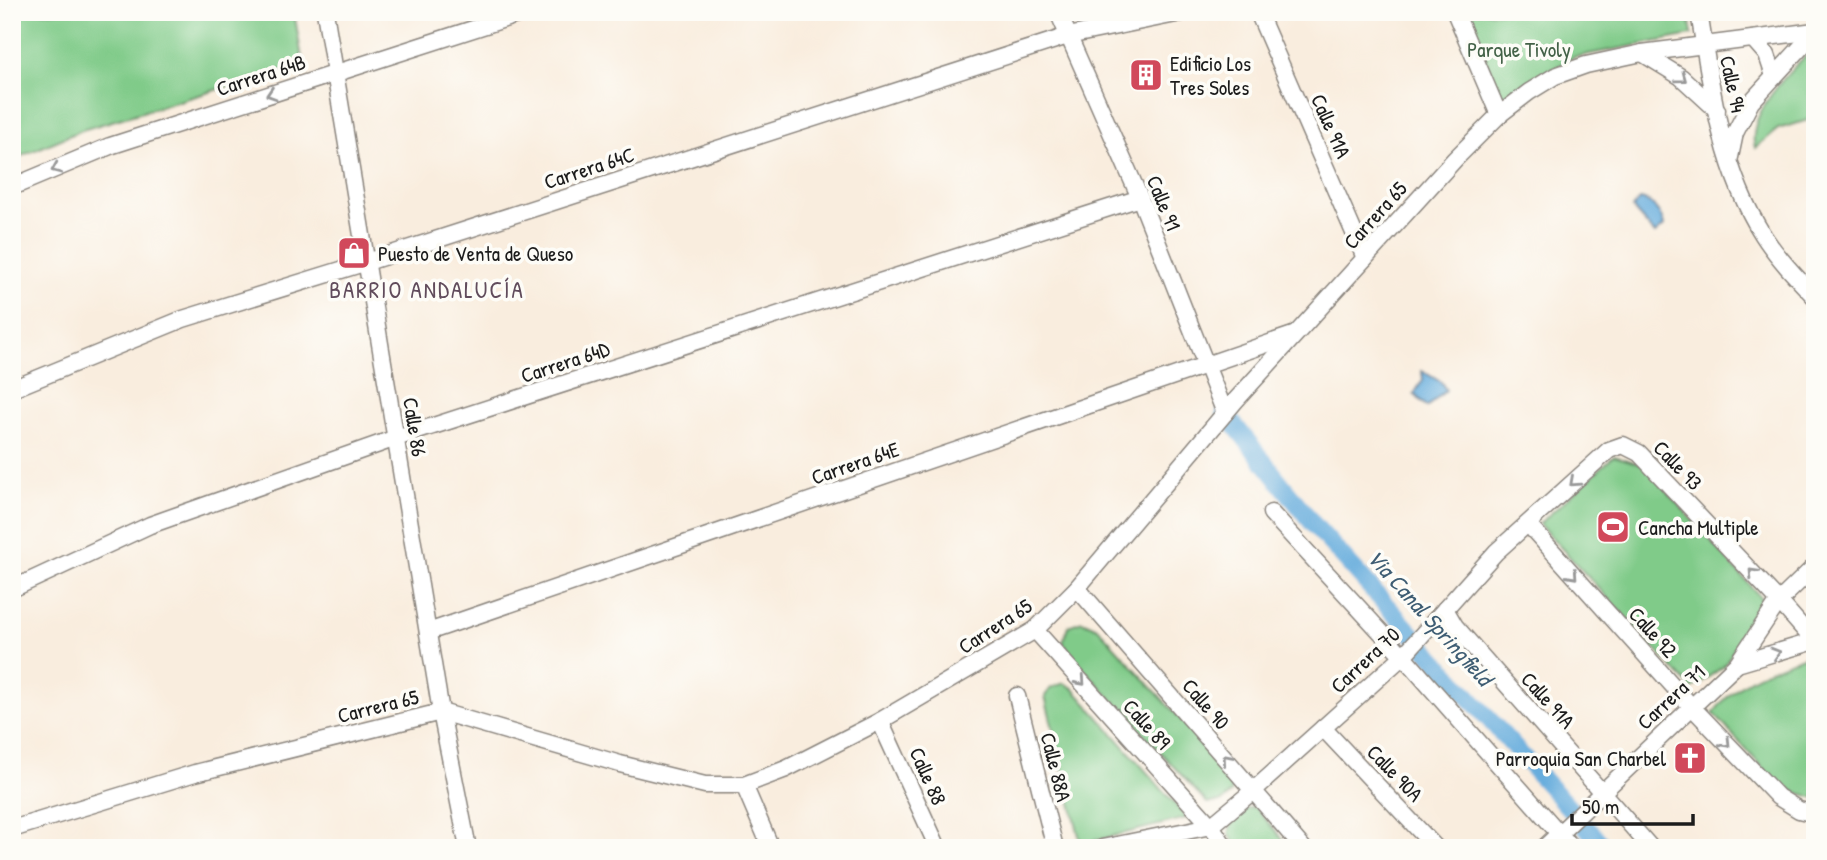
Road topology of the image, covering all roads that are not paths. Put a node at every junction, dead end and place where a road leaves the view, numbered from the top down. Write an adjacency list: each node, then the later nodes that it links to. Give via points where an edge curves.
1 (326, 12): 13 (street, Calle 86)
2 (526, 12): 13 (street, Carrera 64B)
3 (1058, 12): 9 (street, Calle 91)
4 (1186, 12): 9 (street, Carrera 64C)
5 (1258, 12): 20 (street, Calle 91A)
6 (1455, 12): 16 (street)
7 (1699, 12): 11 (street, Calle 94)
8 (1815, 31): 10 (street, Carrera 65); 14 (street)
9 (1068, 36): 19 (street, Calle 91); 21 (street, Carrera 64C)
10 (1753, 39): 11 (street, Carrera 65); 14 (street, Calle 94, via 1767,55)
11 (1704, 46): 12 (street, Carrera 65); 15 (street, Calle 94)
12 (1642, 53): 15 (street, one-way to 15, via 1681,77); 16 (street, Carrera 65, via 1555,76)
13 (335, 73): 18 (street, Carrera 64B, one-way to 18, via 110,146); 21 (street, Calle 86)
14 (1774, 76): 17 (street, Calle 94, via 1741,117)
15 (1717, 110): 17 (street, Calle 94)
16 (1499, 115): 20 (street, Carrera 65)
17 (1729, 163): 22 (street, Calle 94, via 1763,235)
18 (12, 187)
19 (1140, 198): 24 (street, Calle 91); 27 (street, Carrera 64D)
20 (1365, 257): 23 (street, Carrera 65)
21 (367, 262): 25 (street, Carrera 64C, via 183,319); 27 (street, Calle 86)
22 (1815, 297)
23 (1296, 334): 24 (street, Carrera 64E); 26 (street, Carrera 65)
24 (1205, 365): 26 (street, Calle 91); 37 (street, Carrera 64E)
25 (12, 388)
26 (1225, 413): 33 (street, Carrera 65)
27 (396, 438): 32 (street, Carrera 64D, via 150,525); 37 (street, Calle 86)
28 (1623, 445): 30 (street, Carrera 70, one-way to 30, via 1609,450); 34 (street, Calle 93, one-way to 28, via 1639,453)
29 (1271, 513): 39 (street)
30 (1528, 524): 35 (street, Carrera 70); 42 (street, Calle 92, one-way to 42)
31 (1815, 566): 34 (street, Carrera 71)
32 (12, 589)
33 (1077, 589): 36 (street, Carrera 65); 47 (street, Calle 90, one-way to 33)
34 (1779, 601): 38 (street, Calle 93); 40 (street, Carrera 71)
35 (1445, 609): 39 (street, Carrera 70); 48 (street, Calle 91A)
36 (1035, 630): 44 (street, Carrera 65); 50 (street, Calle 89, one-way to 50)
37 (428, 632): 43 (street, Calle 86)
38 (1815, 641): 40 (street, Carrera 71, one-way to 38)
39 (1409, 651): 45 (street, Carrera 70); 51 (street)
40 (1737, 664): 42 (street, Carrera 71)
41 (1017, 696): 56 (street, Calle 88A)
42 (1691, 706): 48 (street, Carrera 71); 49 (street, Calle 92, one-way to 49, via 1778,797)
43 (442, 712): 46 (street, Carrera 65, via 705,785); 52 (street, Carrera 65, via 195,773); 53 (street, Calle 86)
44 (880, 721): 46 (street, Carrera 65); 55 (street, Calle 88)
45 (1322, 728): 47 (street, Carrera 70); 60 (street, Calle 90A)
46 (744, 785): 54 (street)
47 (1254, 790): 50 (street, Carrera 70); 59 (street, Calle 90)
48 (1597, 798): 51 (street, Carrera 71); 63 (street, Calle 91A)
49 (1815, 814)
50 (1211, 826): 57 (street, Carrera 70); 58 (street, Calle 89)
51 (1564, 828): 61 (street, Carrera 71); 62 (street)
52 (12, 829)
53 (468, 848)
54 (771, 848)
55 (938, 848)
56 (1055, 848)
57 (1102, 848)
58 (1226, 848)
59 (1303, 848)
60 (1436, 848)
61 (1544, 848)
62 (1572, 848)
63 (1651, 848)

